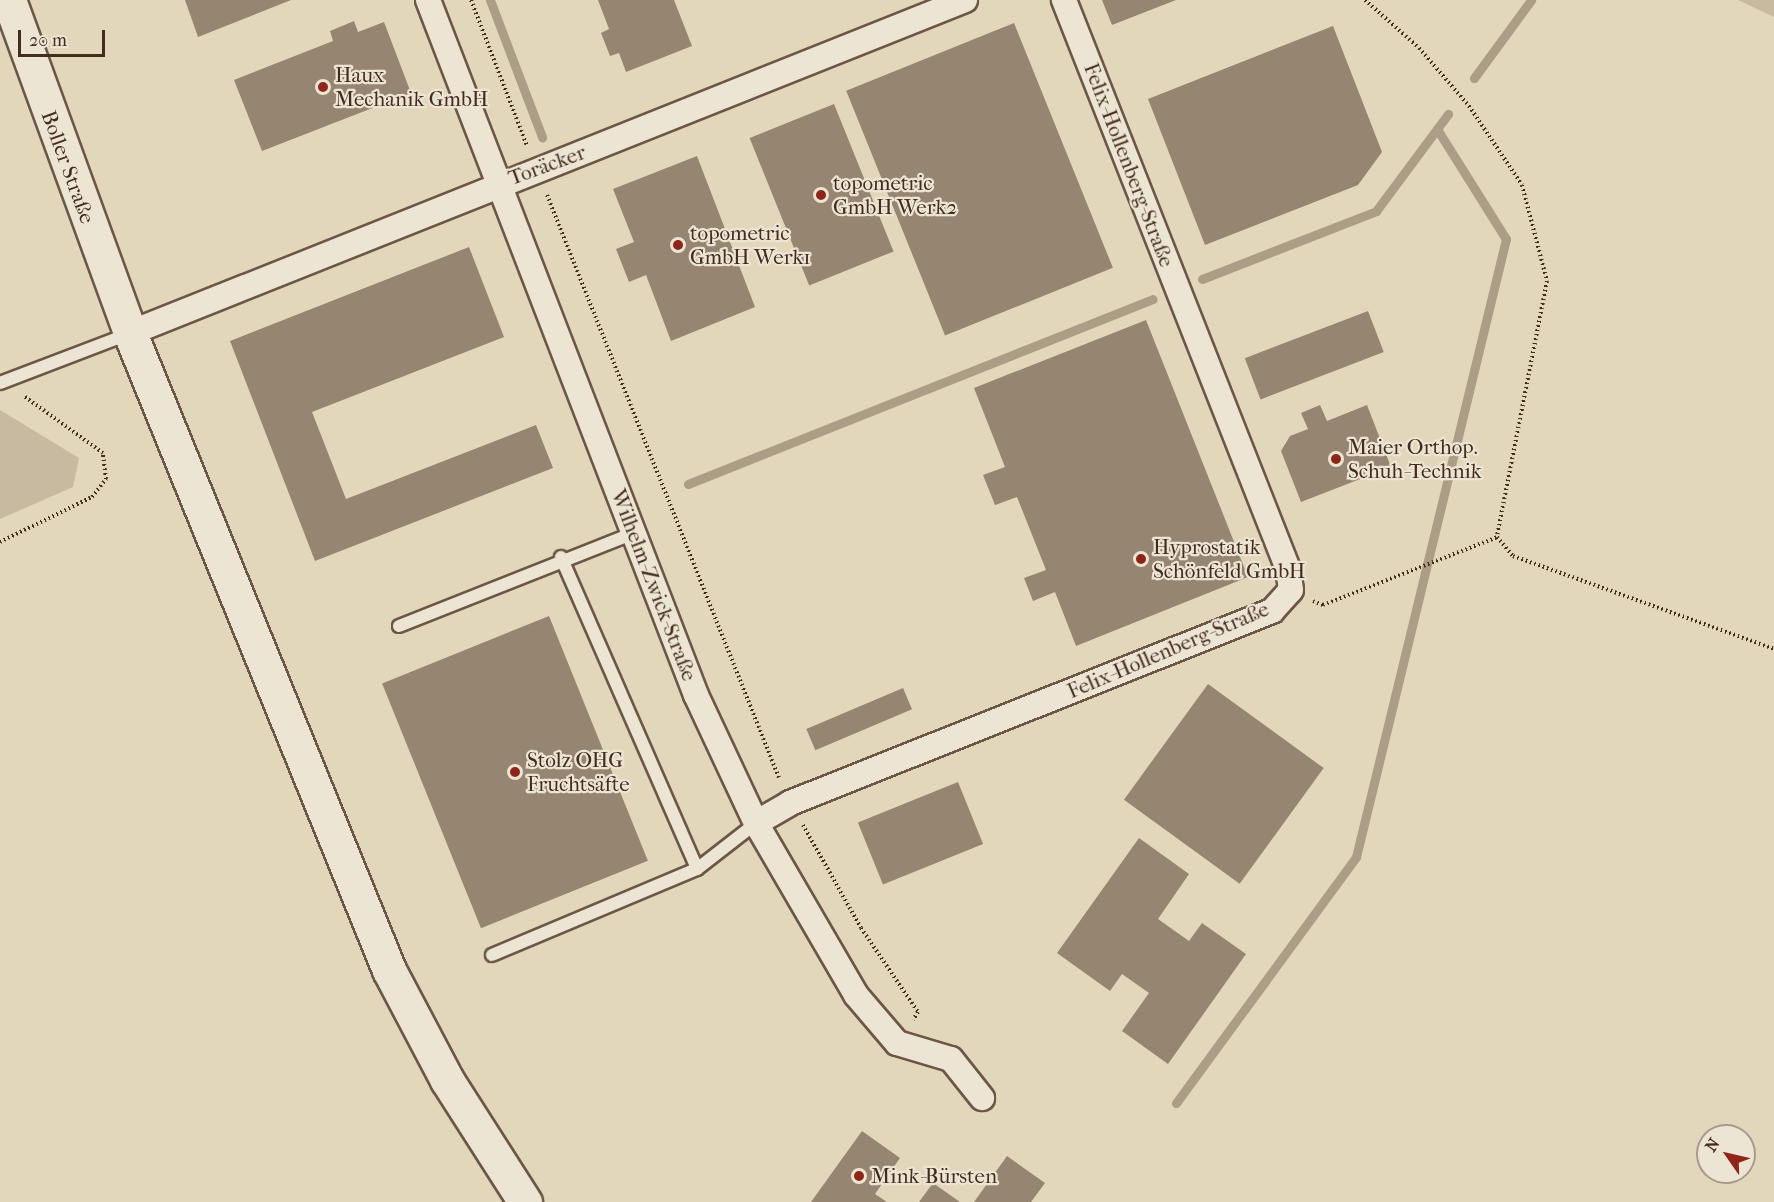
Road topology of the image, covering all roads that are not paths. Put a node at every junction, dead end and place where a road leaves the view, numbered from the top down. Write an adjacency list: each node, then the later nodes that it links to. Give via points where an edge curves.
1 (9, 0): 6 (main road, Boller Straße)
2 (429, 0): 5 (street, Wilhelm-Zwick-Straße)
3 (965, 0): 5 (street, Toräcker, via 537,171)
4 (1064, 0): 11 (street, Felix-Hollenberg-Straße, via 1288,569 1291,590 1272,610 790,803)
5 (497, 183): 6 (street, Toräcker); 8 (street, Wilhelm-Zwick-Straße)
6 (130, 333): 7 (lane); 15 (main road, Boller Straße, via 389,970 447,1080)
7 (2, 382)
8 (634, 533): 9 (lane); 11 (street, Wilhelm-Zwick-Straße, via 696,695)
9 (561, 558): 10 (lane); 12 (lane)
10 (399, 626)
11 (756, 823): 12 (lane); 14 (street, Wilhelm-Zwick-Straße, via 856,995 897,1043 951,1059)
12 (696, 869): 13 (lane)
13 (492, 955)
14 (982, 1098)
15 (525, 1202)

